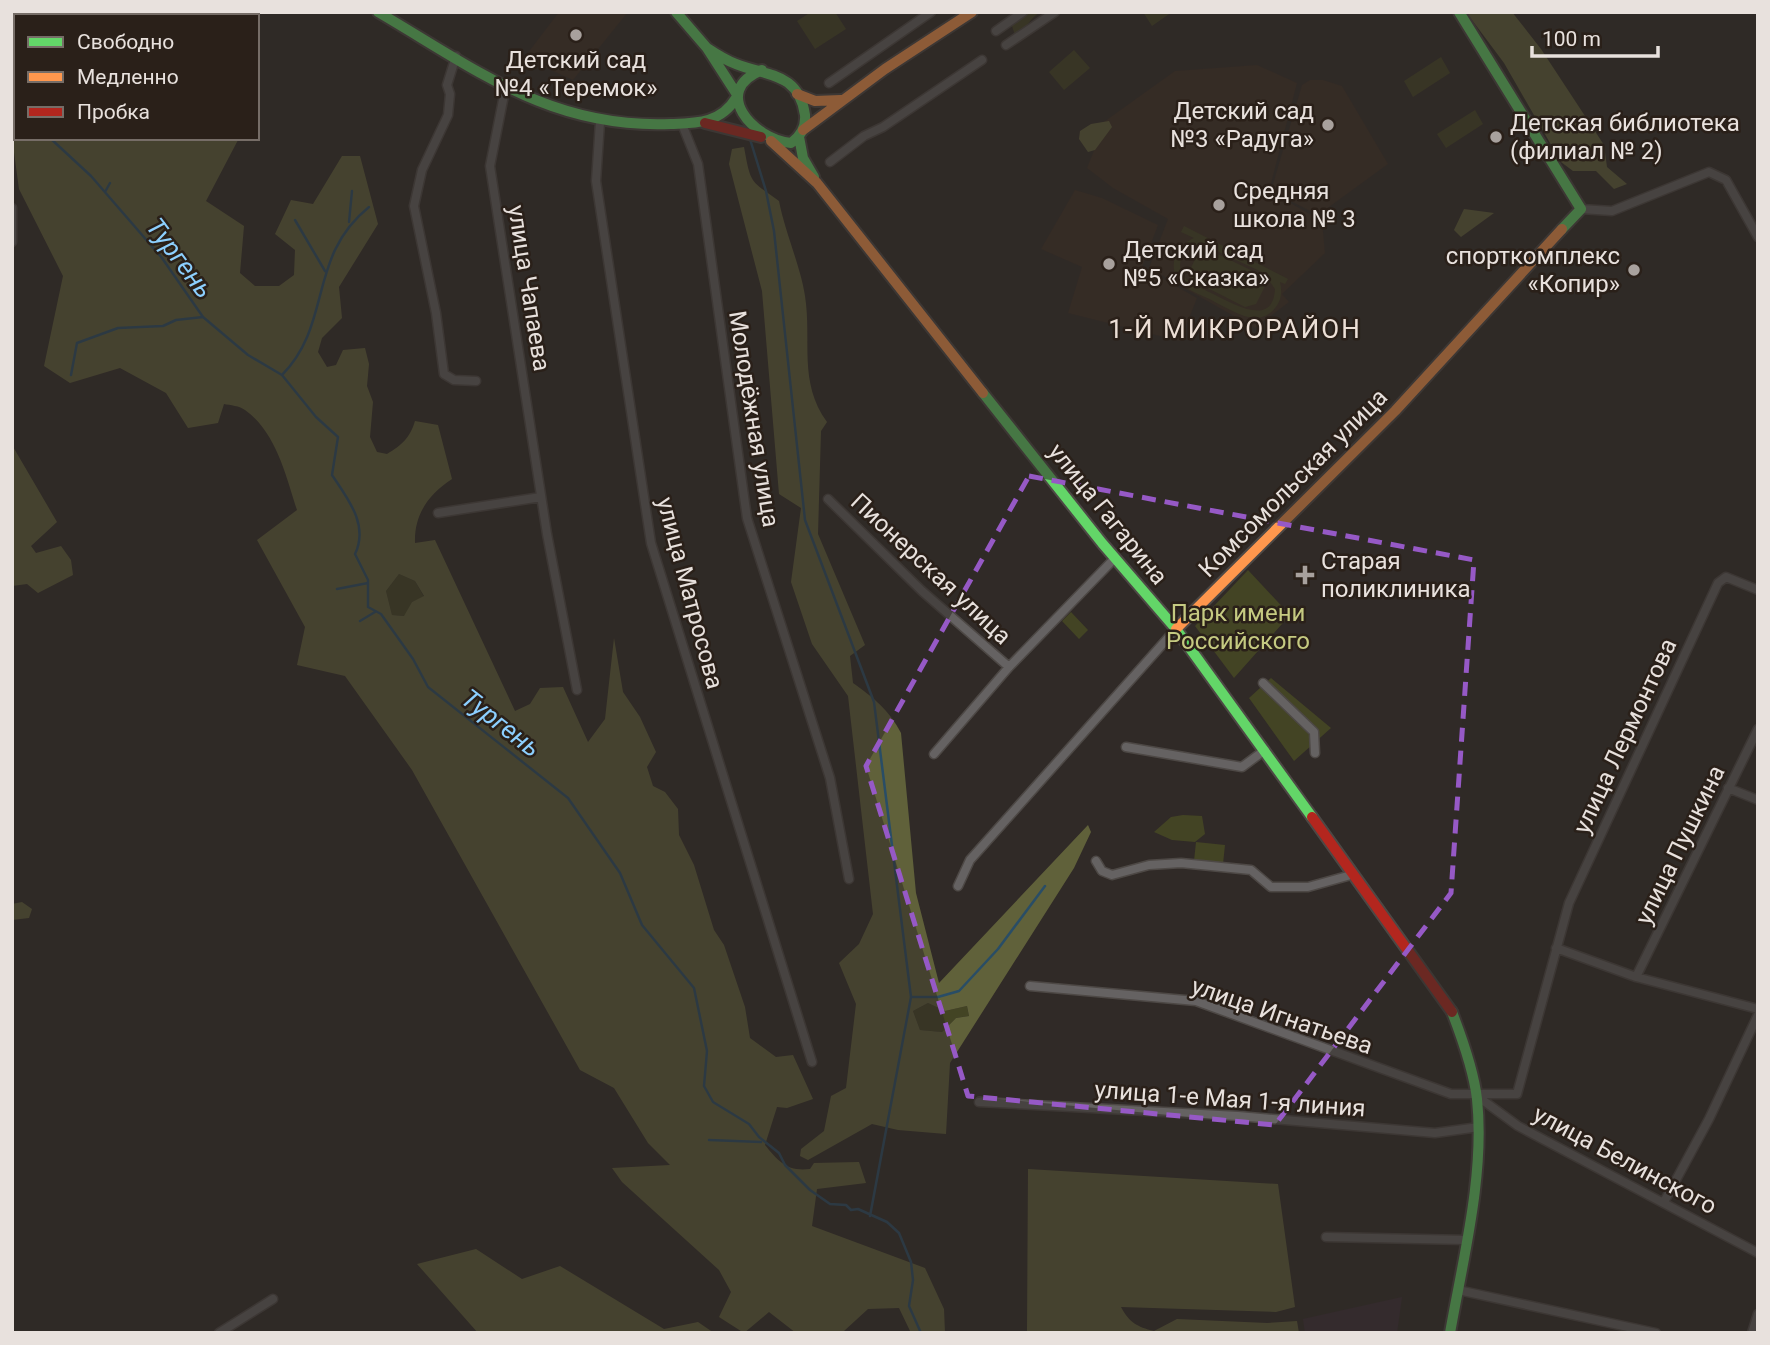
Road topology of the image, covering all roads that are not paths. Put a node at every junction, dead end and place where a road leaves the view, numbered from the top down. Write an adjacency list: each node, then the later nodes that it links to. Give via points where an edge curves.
1 (378, 12): 11 (main road, улица Гагарина)
2 (676, 12): 10 (main road)
3 (931, 12): 14 (street)
4 (972, 12): 18 (main road)
5 (1023, 12): 8 (street)
6 (1055, 12): 9 (street)
7 (1459, 12): 27 (main road)
8 (996, 31)
9 (1006, 45)
10 (707, 48): 13 (main road, via 741,66); 17 (main road)
11 (456, 56): 15 (main road, улица Гагарина); 30 (street, via 447,85 448,115 422,170 414,206 444,374 454,380)
12 (982, 60): 24 (street)
13 (762, 70): 16 (main road, via 777,74); 17 (main road, via 743,79)
14 (829, 83)
15 (506, 85): 19 (main road, улица Гагарина, via 551,107); 31 (street, улица Чапаева, via 490,166)
16 (797, 94): 18 (main road, via 816,101); 22 (main road, via 804,108)
17 (736, 95): 20 (main road, улица Гагарина, via 723,115); 23 (main road, via 745,117)
18 (843, 99): 22 (main road)
19 (600, 122): 21 (main road, улица Гагарина); 55 (street, улица Матросова, via 596,181 651,543)
20 (702, 122): 21 (main road, улица Гагарина); 23 (main road, улица Гагарина)
21 (682, 124): 49 (street, Молодёжная улица, via 698,164 747,518 830,778)
22 (801, 134): 23 (main road, via 791,143); 25 (main road, улица Гагарина, via 803,158)
23 (768, 140): 25 (main road, улица Гагарина)
24 (830, 162)
25 (817, 183): 34 (main road, улица Гагарина)
26 (12, 208): 29 (street)
27 (1581, 209): 28 (street, via 1612,211 1709,172 1726,180); 36 (main road, Комсомольская улица, via 1395,411)
28 (1758, 237)
29 (12, 242)
30 (476, 381)
31 (541, 497): 33 (street); 39 (street, улица Чапаева)
32 (828, 499): 37 (street, Пионерская улица, via 922,592)
33 (438, 513)
34 (1115, 558): 36 (main road, улица Гагарина); 37 (street, Пионерская улица)
35 (1758, 590): 51 (street, улица Лермонтова, via 1726,576 1718,583 1569,903)
36 (1176, 629): 42 (main road, улица Гагарина); 50 (street, Комсомольская улица, via 970,860)
37 (1009, 667): 44 (street, Пионерская улица)
38 (1263, 684): 43 (street, via 1314,732)
39 (577, 690)
40 (1758, 729): 45 (street, улица Пушкина)
41 (1126, 747): 42 (street, via 1242,767)
42 (1265, 750): 48 (main road, улица Гагарина)
43 (1314, 753)
44 (934, 754)
45 (1728, 788): 46 (street); 52 (street, улица Пушкина)
46 (1758, 800)
47 (1096, 861): 48 (street, via 1102,871 1112,875 1149,865 1181,863 1251,870 1271,887 1308,887)
48 (1351, 875): 56 (main road, улица Гагарина, via 1452,1013)
49 (849, 879)
50 (958, 886)
51 (1556, 948): 52 (street); 56 (street, улица Игнатьева, via 1517,1094)
52 (1636, 977): 54 (street)
53 (1030, 986): 56 (street, улица Игнатьева, via 1196,1001 1424,1086)
54 (1758, 1012): 59 (street, via 1709,1119)
55 (812, 1062)
56 (1477, 1096): 58 (main road, улица Гагарина); 59 (street, улица Белинского, via 1518,1126)
57 (979, 1102): 58 (street, улица 1-е Мая 1-я линия, via 1238,1116 1435,1133)
58 (1479, 1127): 61 (main road, улица Гагарина)
59 (1664, 1202): 62 (street, улица Белинского)
60 (1326, 1237): 61 (street)
61 (1466, 1240): 63 (main road, улица Гагарина)
62 (1758, 1253)
63 (1458, 1290): 67 (main road, улица Гагарина); 68 (street)
64 (273, 1299): 66 (street)
65 (1758, 1314): 69 (street)
66 (219, 1333)
67 (1450, 1333)
68 (1656, 1333)
69 (1752, 1333)

